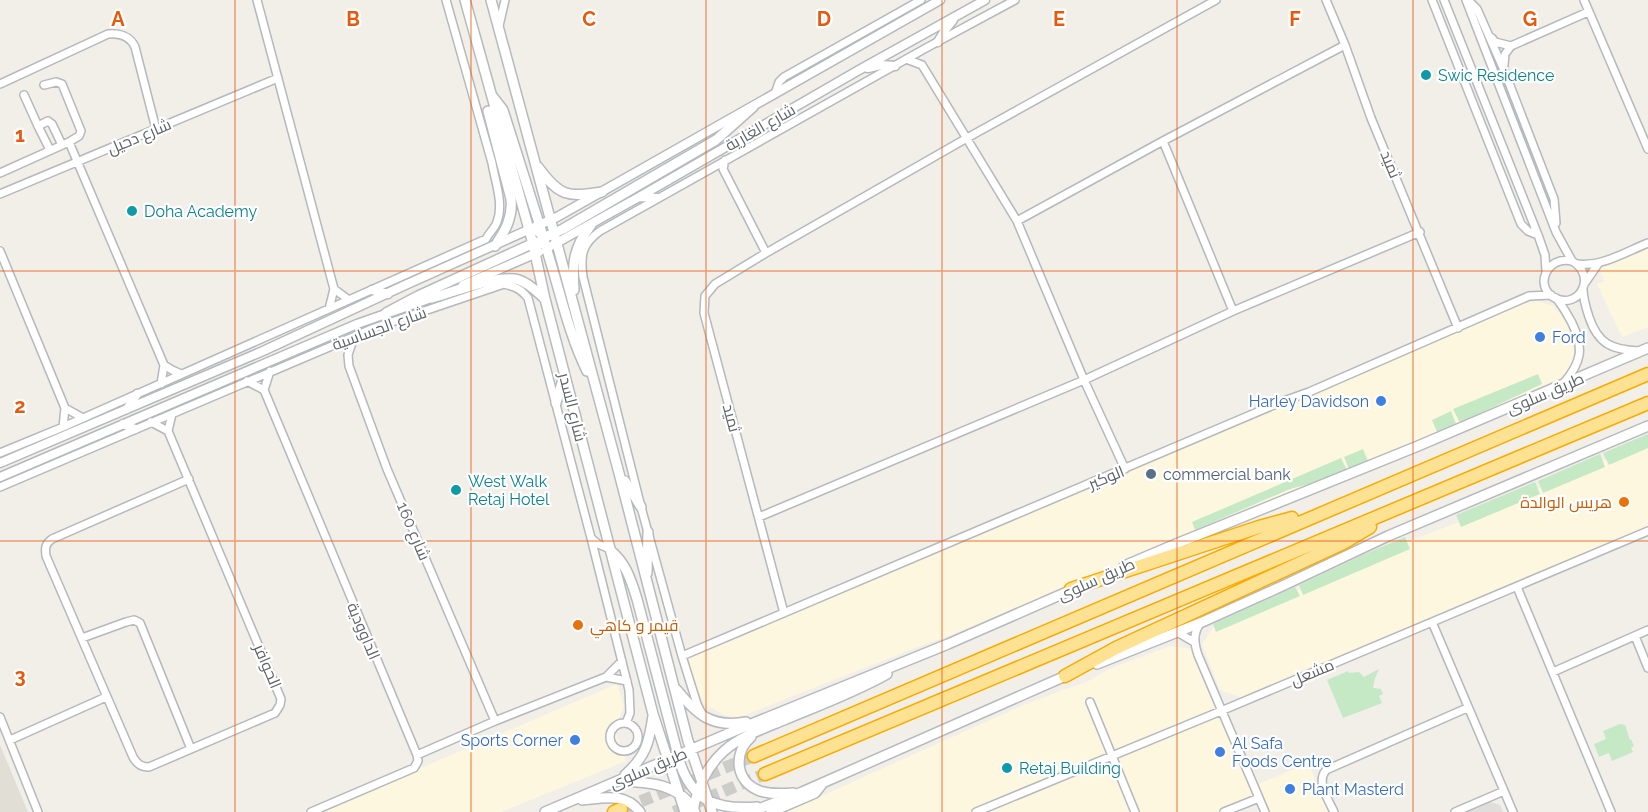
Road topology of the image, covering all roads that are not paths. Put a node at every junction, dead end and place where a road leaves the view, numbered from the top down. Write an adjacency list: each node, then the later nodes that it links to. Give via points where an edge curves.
1 (257, 0): 29 (street)
2 (446, 0): 75 (street, via 492,163 500,208 497,222 486,238)
3 (465, 0): 32 (main road, شارع السدر)
4 (491, 0): 18 (main road, شارع السدر)
5 (505, 0): 18 (street, شارع السدر)
6 (921, 0): 33 (street, شارع الغارية, via 784,76)
7 (940, 0): 33 (street, شارع الغارية)
8 (985, 0): 17 (street, شارع الغارية)
9 (1015, 0): 20 (street, شارع الغارية)
10 (1216, 0): 38 (street, ثميد)
11 (1326, 0): 21 (street, ثميد)
12 (1432, 0): 61 (street, via 1521,224)
13 (1444, 0): 61 (street)
14 (1467, 0): 19 (street, via 1477,9); 60 (street)
15 (1584, 0): 16 (street)
16 (1588, 12): 22 (street); 39 (street)
17 (957, 16): 20 (street); 27 (street, شارع الغارية)
18 (499, 29): 46 (main road, شارع السدر)
19 (1490, 36): 22 (street); 28 (street)
20 (938, 42): 23 (street, شارع الغارية)
21 (1345, 45): 40 (street); 59 (street, ثميد, via 1371,118)
22 (1511, 46): 28 (street, via 1505,54)
23 (926, 48): 24 (street, شارع الغارية); 25 (street)
24 (906, 59): 25 (street); 26 (street, شارع الغارية)
25 (922, 65): 38 (street)
26 (895, 66): 27 (street); 44 (street, شارع الغارية)
27 (859, 70): 52 (street, شارع الغارية)
28 (1504, 70): 60 (street, via 1554,199)
29 (278, 78): 37 (street, شارع دحيل); 74 (street)
30 (0, 84): 37 (street, via 108,34 122,35 135,47)
31 (44, 85): 41 (street, via 62,84 81,131)
32 (490, 93): 56 (main road, via 503,110); 58 (main road, شارع السدر); 65 (main road, via 488,110 512,199 507,226)
33 (775, 94): 35 (street, شارع الغارية)
34 (24, 95): 36 (street)
35 (753, 107): 50 (street, شارع الغارية); 62 (main road, via 716,140)
36 (38, 126): 41 (street, via 50,122); 43 (street)
37 (156, 129): 45 (street, شارع دحيل)
38 (968, 138): 55 (street); 68 (street, ثميد)
39 (1646, 138): 42 (street)
40 (1163, 141): 55 (street); 84 (street)
41 (66, 144): 43 (street); 45 (street)
42 (1648, 149)
43 (50, 150): 49 (street)
44 (725, 160): 47 (street, شارع الغارية); 48 (street)
45 (79, 161): 51 (street, شارع دحيل); 90 (street)
46 (536, 164): 50 (main road, via 564,193 576,196); 54 (main road, شارع السدر)
47 (714, 166): 48 (street); 53 (street, شارع الغارية)
48 (723, 169): 68 (street)
49 (0, 173)
50 (602, 192): 54 (street, شارع الغارية)
51 (0, 194)
52 (639, 197): 53 (street); 57 (street, شارع الغارية)
53 (657, 198): 124 (street, via 593,236 584,248 581,265)
54 (550, 220): 56 (street, شارع الغارية); 62 (main road, شارع السدر); 63 (main road)
55 (1017, 221): 95 (street)
56 (540, 225): 58 (street, شارع الغارية); 63 (main road)
57 (591, 225): 62 (street, شارع الغارية); 82 (main road, via 575,252)
58 (529, 230): 63 (main road, via 538,231); 65 (street, شارع الجساسية); 66 (main road, شارع السدر)
59 (1420, 232): 84 (street); 87 (street, ثميد)
60 (1556, 232): 69 (street)
61 (1538, 235): 71 (street)
62 (555, 238): 63 (main road, via 549,244); 82 (main road, شارع السدر)
63 (544, 240): 66 (main road); 100 (main road, via 565,317)
64 (1648, 243): 70 (street)
65 (495, 246): 76 (street, شارع الجساسية)
66 (534, 249): 79 (street, شارع الجساسية); 80 (main road, شارع السدر); 85 (main road)
67 (0, 251): 106 (street)
68 (766, 253): 126 (street, ثميد, via 715,284 705,296 704,313)
69 (1574, 262): 70 (street); 71 (street, via 1557,261); 73 (street, via 1584,272)
70 (1598, 264): 73 (street)
71 (1546, 272): 72 (street)
72 (1544, 280): 77 (street, الوكير); 78 (street)
73 (1584, 286): 78 (street, via 1571,299); 89 (street, via 1584,300 1603,341 1615,348)
74 (334, 289): 81 (street); 83 (street)
75 (372, 290): 76 (street); 81 (street, شارع الجساسية)
76 (388, 294): 107 (street, شارع الجساسية)
77 (1529, 296): 78 (street, الوكير); 87 (street, الوكير)
78 (1554, 297): 98 (street, via 1564,307 1580,347 1575,369)
79 (432, 298): 80 (main road, via 511,278 521,280); 85 (street, شارع الجساسية)
80 (545, 299): 93 (main road, شارع السدر)
81 (349, 300): 83 (street, شارع الجساسية)
82 (575, 307): 100 (main road, شارع السدر)
83 (329, 309): 92 (street, شارع الجساسية)
84 (1233, 311): 95 (street)
85 (383, 314): 86 (street); 101 (street, شارع الجساسية)
86 (374, 328): 88 (street, شارع الجساسية); 103 (street, شارع الجساسية, via 504,284 518,287 532,310)
87 (1458, 328): 118 (street, الوكير)
88 (354, 337): 91 (street, شارع الجساسية); 159 (street, شارع 160, via 349,366 387,470)
89 (1645, 350): 98 (main road, طريق سلوى)
90 (164, 365): 92 (street); 97 (street)
91 (270, 371): 96 (street, شارع الجساسية); 99 (street)
92 (182, 374): 97 (street, شارع الجساسية)
93 (565, 374): 103 (main road); 130 (main road, شارع السدر)
94 (1648, 374): 125 (highway, طريق سلوى)
95 (1084, 380): 118 (street); 126 (street)
96 (247, 381): 99 (street); 105 (street, شارع الجساسية)
97 (161, 384): 102 (street, شارع الجساسية)
98 (1561, 386): 133 (main road, طريق سلوى)
99 (264, 390): 165 (street, الداوودية)
100 (597, 391): 119 (main road, شارع السدر)
101 (196, 393): 105 (street); 111 (street, شارع الجساسية)
102 (137, 394): 107 (street); 109 (street, شارع الجساسية)
103 (556, 403): 129 (street, شارع الجساسية)
104 (1648, 403): 123 (highway)
105 (194, 404): 108 (street, شارع الجساسية)
106 (65, 408): 109 (street); 113 (street)
107 (127, 409): 116 (street, شارع الجساسية)
108 (172, 414): 110 (street, شارع الجساسية); 115 (street)
109 (84, 418): 113 (street, شارع الجساسية)
110 (151, 422): 114 (street, شارع الجساسية); 115 (street)
111 (123, 424): 114 (street); 120 (street, شارع الجساسية)
112 (1648, 426): 135 (main road, via 1388,536)
113 (63, 428): 116 (street, شارع الجساسية)
114 (135, 429): 122 (street, شارع الجساسية)
115 (168, 431): 121 (street, الحوافر)
116 (3, 457): 117 (street, شارع الجساسية)
117 (0, 463)
118 (1125, 469): 134 (street, الوكير)
119 (619, 473): 124 (main road); 131 (main road, شارع السدر)
120 (0, 477)
121 (189, 479): 140 (street, الحوافر, via 46,543 46,556); 163 (street, الحوافر, via 281,699 275,713)
122 (0, 487)
123 (1413, 502): 147 (highway, via 1343,543 1116,648); 170 (highway)
124 (641, 507): 128 (street)
125 (1331, 508): 133 (highway, via 1259,527); 167 (highway, طريق سلوى)
126 (759, 517): 134 (street, ثميد)
127 (1648, 531): 132 (street, مشعل)
128 (648, 532): 131 (main road); 142 (street)
129 (591, 538): 130 (street); 144 (street, شارع الجساسية)
130 (610, 549): 155 (main road, شارع السدر); 166 (main road, via 625,567 635,591)
131 (647, 584): 150 (main road, شارع السدر)
132 (1517, 587): 136 (street, مشعل); 146 (street)
133 (1071, 590): 143 (main road, طريق سلوى)
134 (784, 613): 142 (street, الوكير)
135 (1200, 622): 138 (main road); 141 (street)
136 (1432, 622): 153 (street); 154 (street, مشعل)
137 (1648, 630): 139 (street)
138 (1177, 632): 141 (street); 147 (main road)
139 (1635, 636): 145 (street); 146 (street)
140 (82, 638): 151 (street, الحوافر); 163 (street, via 134,620 140,623)
141 (1194, 642): 154 (street)
142 (682, 656): 157 (street)
143 (918, 656): 158 (main road, طريق سلوى); 161 (main road, via 870,683)
144 (622, 661): 148 (street); 149 (street, شارع الجساسية)
145 (1648, 668)
146 (1553, 672): 195 (street)
147 (1065, 676): 172 (main road)
148 (606, 677): 149 (street); 159 (street)
149 (627, 681): 160 (street, شارع الجساسية, via 630,713)
150 (673, 685): 157 (main road); 164 (main road, شارع السدر)
151 (106, 697): 162 (street); 163 (street, الحوافر, via 133,757 143,767)
152 (1090, 702): 168 (street)
153 (1467, 708): 175 (street); 192 (street, via 1326,770 1322,783)
154 (1221, 711): 168 (street, مشعل); 177 (street)
155 (653, 714): 169 (main road, شارع السدر); 171 (main road, via 645,752)
156 (0, 717): 162 (street)
157 (703, 717): 158 (main road, via 732,724)
158 (762, 719): 164 (main road, طريق سلوى)
159 (495, 721): 165 (street)
160 (626, 723): 160 (street, via 614,726 610,732 611,744 619,751 629,751 638,742 636,730)
161 (757, 731): 173 (main road, via 724,751); 176 (main road, via 739,756 745,780 753,788 767,792)
162 (10, 740): 182 (street)
163 (191, 749)
164 (691, 750): 166 (main road, طريق سلوى); 173 (main road, شارع السدر); 174 (main road)
165 (417, 755): 183 (street, via 414,768)
166 (678, 756): 169 (main road, طريق سلوى); 174 (main road, via 684,776)
167 (754, 756)
168 (1112, 756): 188 (street, مشعل); 189 (street)
169 (668, 760): 171 (main road, طريق سلوى); 180 (main road, شارع السدر)
170 (765, 774)
171 (618, 781): 178 (main road, طريق سلوى); 180 (main road, via 665,787)
172 (824, 782): 176 (main road); 181 (main road, via 815,793)
173 (702, 783): 174 (main road); 179 (main road, شارع السدر)
174 (694, 790): 179 (main road); 180 (main road)
175 (1504, 791): 193 (street); 194 (street)
176 (802, 792): 181 (main road)
177 (1259, 798): 190 (street); 191 (street)
178 (571, 801): 184 (main road, طريق سلوى); 185 (main road, via 620,797)
179 (708, 801): 181 (main road); 186 (main road, شارع السدر)
180 (686, 807)
181 (768, 809): 187 (main road)
182 (38, 812)
183 (311, 812)
184 (545, 812)
185 (640, 812)
186 (712, 812)
187 (751, 812)
188 (976, 812)
189 (1135, 812)
190 (1224, 812)
191 (1265, 812)
192 (1334, 812)
193 (1455, 812)
194 (1512, 812)
195 (1611, 812)

